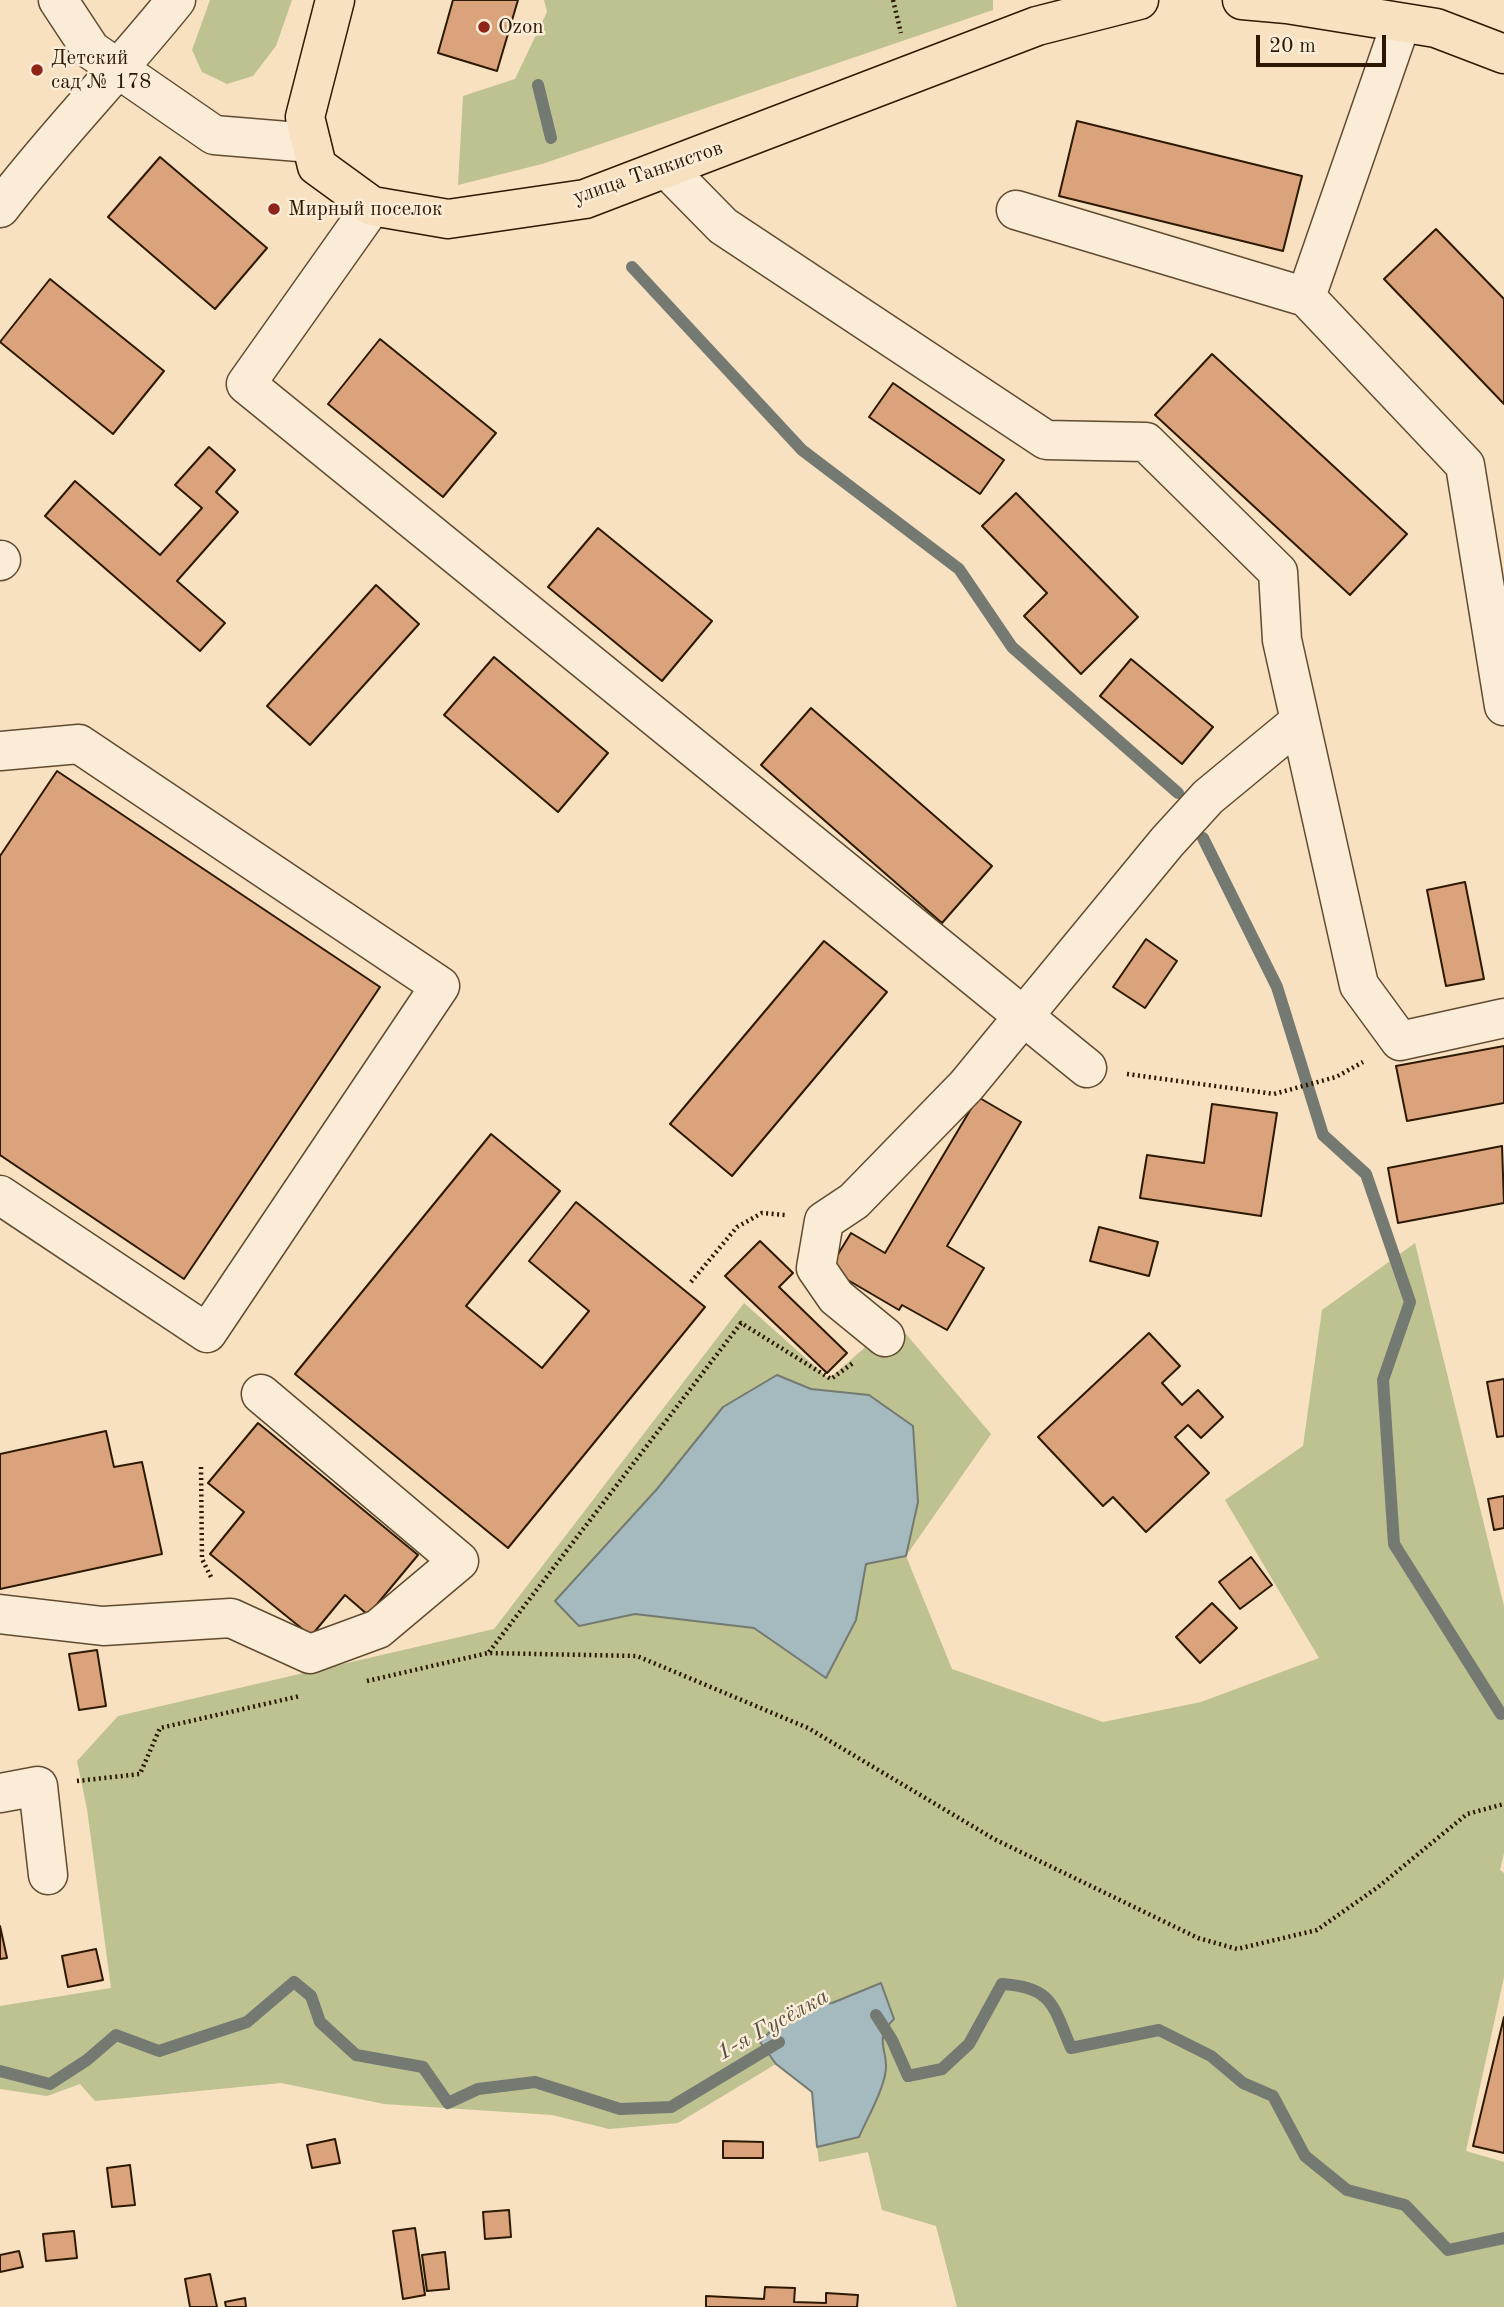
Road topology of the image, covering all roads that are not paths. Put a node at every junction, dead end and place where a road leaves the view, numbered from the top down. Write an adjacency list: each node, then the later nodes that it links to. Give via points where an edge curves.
1 (58, 0): 8 (street, via 91,50)
2 (176, 0): 8 (street)
3 (335, 0): 9 (main road, улица Танкистов, via 305,117)
4 (1139, 0): 10 (main road, улица Танкистов, via 1037,26)
5 (1242, 0): 6 (main road)
6 (1401, 23): 7 (main road, via 1436,28); 14 (street)
7 (1504, 54)
8 (118, 71): 9 (street, via 214,135); 12 (street, via 49,145)
9 (311, 143): 11 (main road, улица Танкистов, via 317,166)
10 (667, 169): 11 (main road, улица Танкистов, via 585,199 448,219); 16 (street, via 723,226 1046,440 1146,442 1278,572 1282,640)
11 (372, 206): 18 (street, via 246,384)
12 (0, 208)
13 (1016, 210): 14 (street)
14 (1306, 297): 15 (street, via 1465,465)
15 (1504, 706)
16 (1300, 721): 18 (street, via 1200,806); 19 (street, via 1359,985 1401,1041)
17 (0, 751): 21 (street, via 79,744 440,986 207,1333)
18 (1023, 1018): 20 (street); 22 (street, via 966,1086 863,1192 824,1221 816,1268 836,1297)
19 (1504, 1018)
20 (1087, 1068)
21 (0, 1195)
22 (885, 1337)
23 (261, 1395): 24 (street, via 459,1561 378,1629 310,1654 231,1618 103,1626)
24 (0, 1614)
25 (0, 1793): 26 (street, via 38,1786)
26 (48, 1875)

